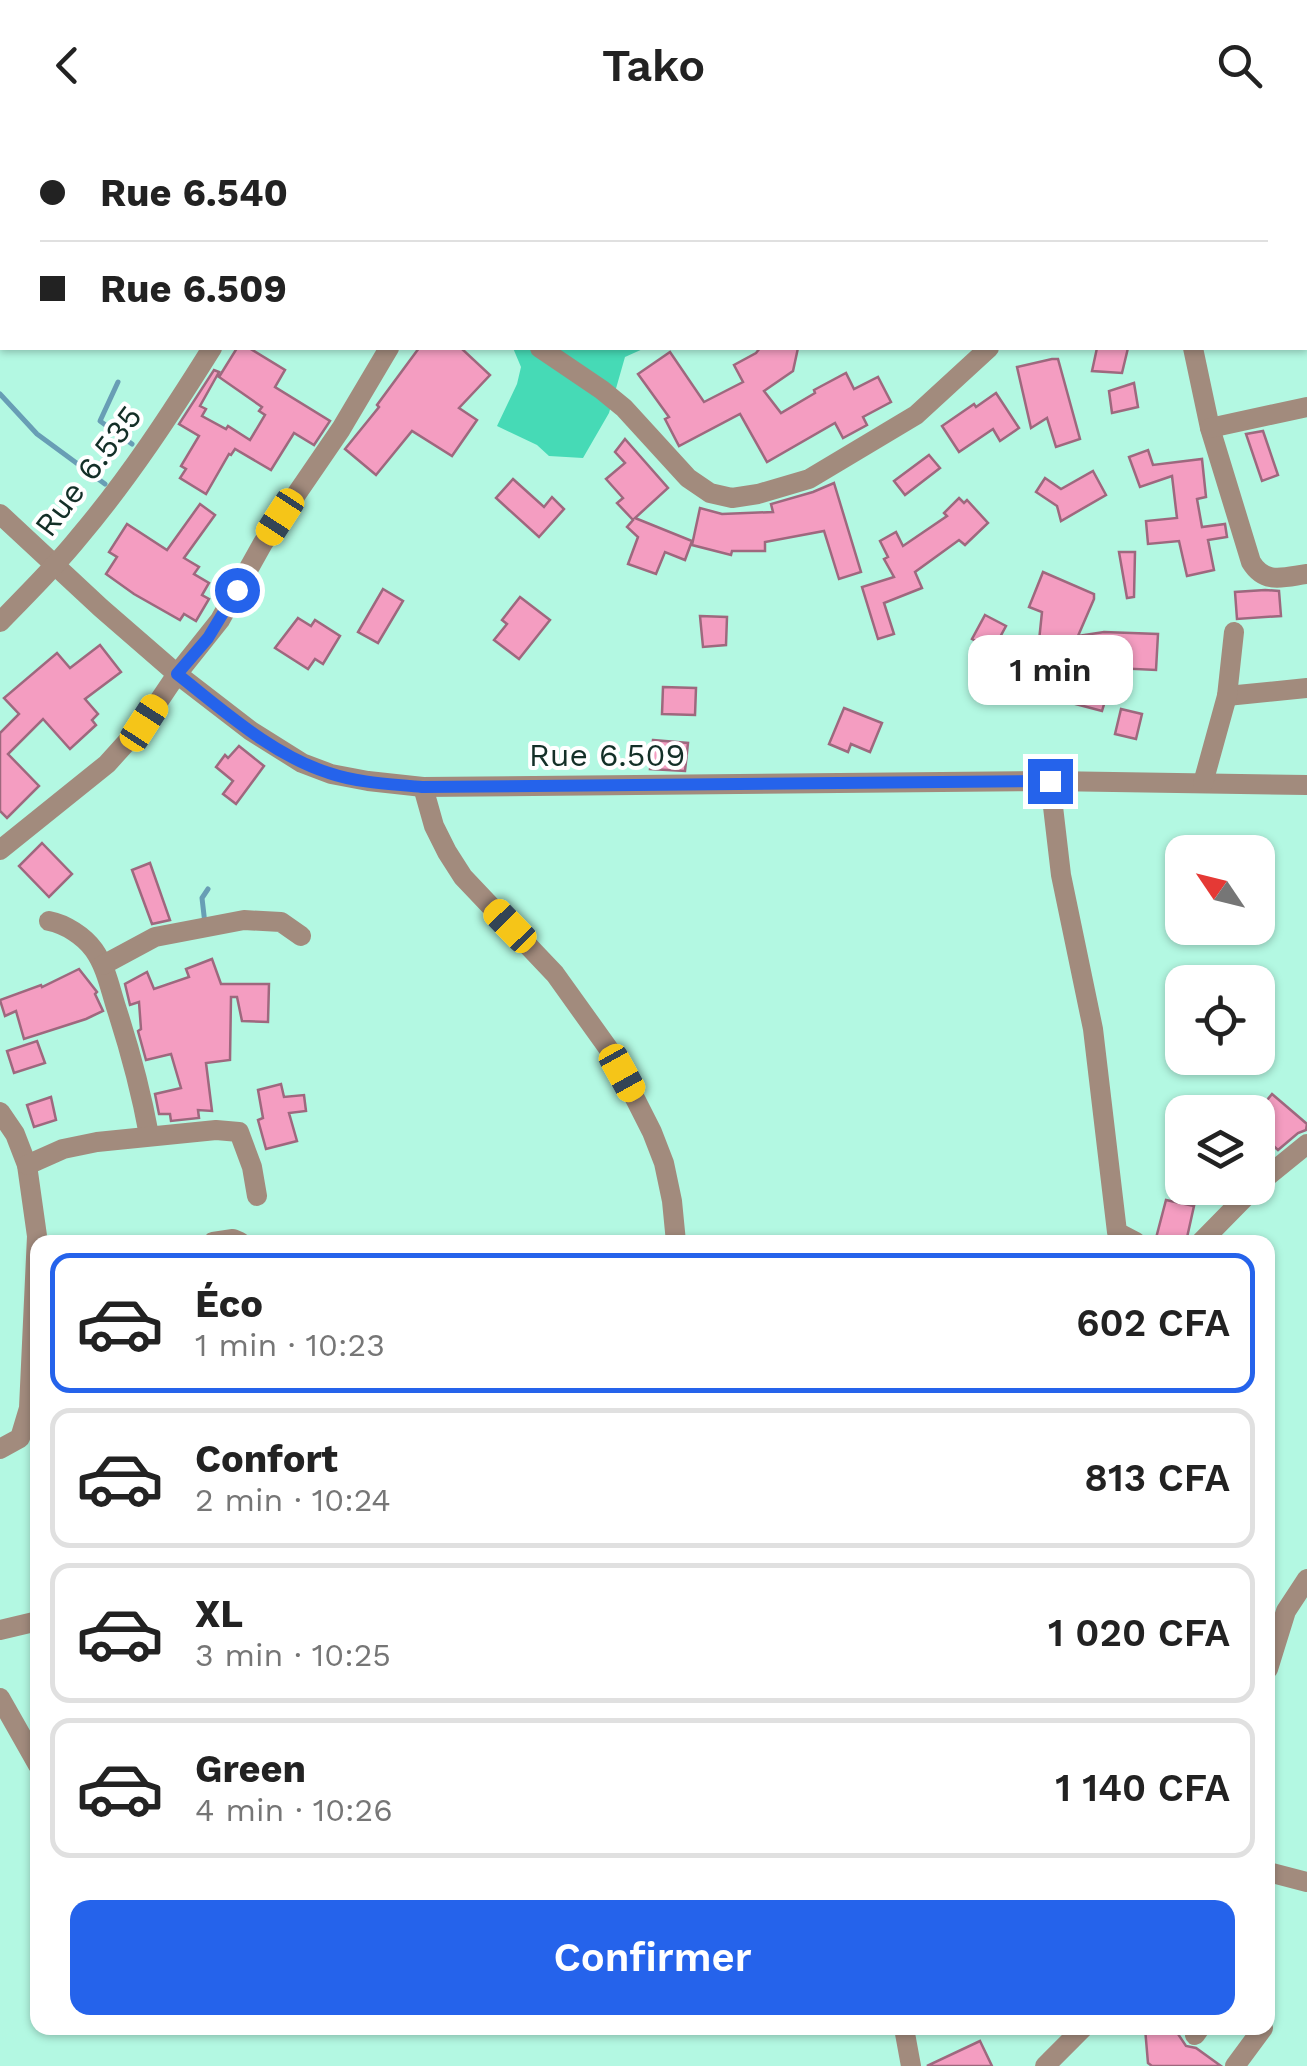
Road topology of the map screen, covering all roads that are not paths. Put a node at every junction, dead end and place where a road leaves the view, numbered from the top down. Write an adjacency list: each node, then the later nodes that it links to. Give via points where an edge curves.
1 (211, 350): 9 (street, Rue 6.535, via 126,476)
2 (388, 350): 13 (street, via 220,620)
3 (543, 350): 4 (street, via 624,408 688,478 710,494 732,498 809,479 916,415)
4 (987, 350)
5 (1194, 350): 7 (street)
6 (1307, 407): 7 (street)
7 (1210, 428): 10 (street, via 1258,573)
8 (0, 514): 9 (street, Rue 6.509)
9 (55, 564): 11 (street, Rue 6.535); 13 (street, Rue 6.509)
10 (1307, 574)
11 (0, 622)
12 (1234, 632): 15 (street)
13 (177, 674): 19 (street, Rue 6.509, via 302,763 368,782); 20 (street, via 107,764)
14 (1307, 688): 15 (street)
15 (1227, 696): 17 (street)
16 (1050, 781): 17 (street, Rue 6.509); 19 (street, Rue 6.509); 33 (street, via 1061,875 1094,1029 1117,1232)
17 (1203, 783): 18 (street, Rue 6.509)
18 (1307, 785)
19 (422, 787): 32 (street, via 434,826 463,877 554,974 613,1055 664,1163)
20 (0, 850)
21 (49, 921): 23 (street, via 92,946)
22 (302, 936): 23 (street, via 281,922 244,920 155,937)
23 (103, 965): 25 (street)
24 (0, 1112): 27 (street)
25 (149, 1135): 27 (street, via 63,1149); 29 (street, via 239,1132)
26 (1307, 1144): 28 (street)
27 (27, 1165): 31 (street)
28 (1275, 1170)
29 (257, 1196)
30 (1237, 1205): 34 (street)
31 (37, 1235)
32 (675, 1235)
33 (1123, 1235)
34 (1208, 1235)
35 (30, 1389): 36 (street, via 20,1438)
36 (0, 1449)
37 (1307, 1579): 38 (street)
38 (1277, 1606)
39 (30, 1623): 40 (street)
40 (0, 1630)
41 (0, 1698): 42 (street)
42 (30, 1750)
43 (1275, 1874): 44 (street)
44 (1307, 1882)
45 (905, 2035): 49 (street)
46 (1077, 2035): 48 (street)
47 (1258, 2035): 50 (street)
48 (1052, 2064)
49 (912, 2066)
50 (1235, 2066)

